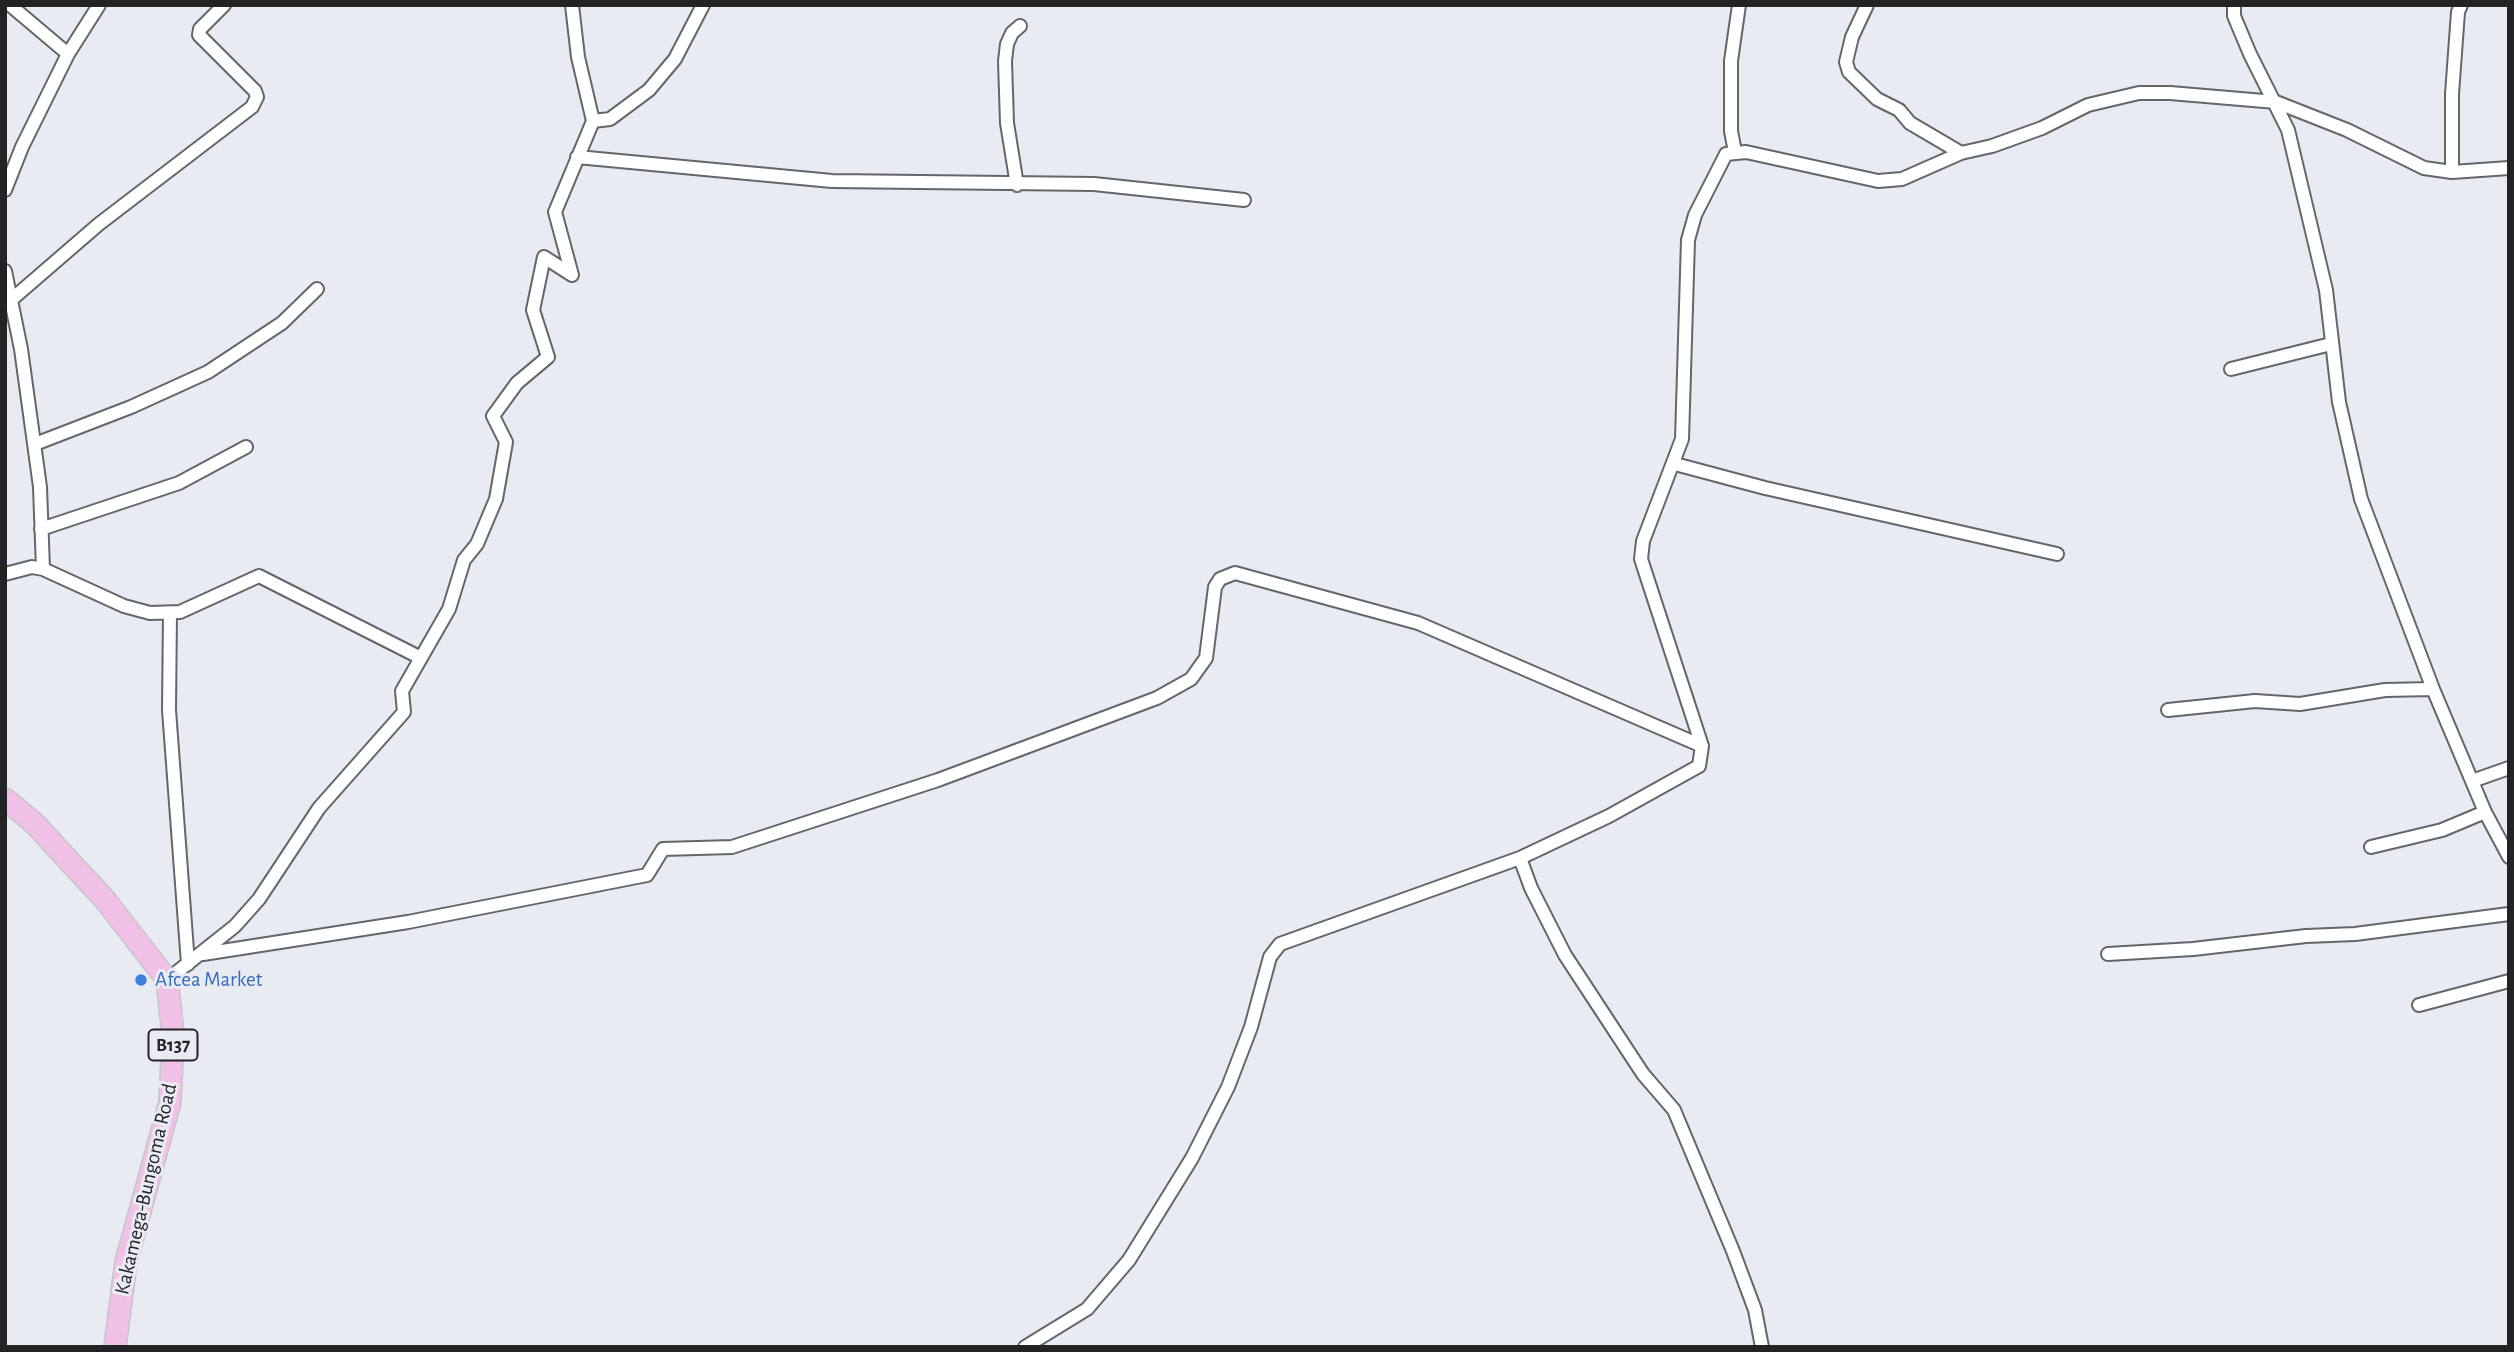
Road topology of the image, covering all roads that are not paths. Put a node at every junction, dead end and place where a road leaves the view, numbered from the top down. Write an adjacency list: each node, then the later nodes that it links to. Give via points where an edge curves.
1 (10, 5): 11 (street)
2 (99, 5): 11 (street)
3 (224, 5): 24 (street, via 199,35 255,91 252,107 99,224)
4 (572, 5): 13 (street)
5 (703, 5): 13 (street, via 675,59 649,90 610,119)
6 (1739, 5): 14 (street, via 1731,61)
7 (1867, 5): 15 (street, via 1852,37 1846,62 1849,72 1910,123)
8 (2234, 5): 12 (street, via 2245,42)
9 (2461, 5): 18 (street, via 2452,94)
10 (1020, 26): 19 (street, via 1007,44 1005,61 1007,123)
11 (68, 54): 20 (street)
12 (2276, 102): 15 (street, via 2139,93 2088,105 2042,128); 18 (street, via 2424,168); 25 (street, via 2288,130 2315,239)
13 (593, 121): 16 (street)
14 (1735, 152): 15 (street, via 1878,181 1902,179); 29 (street, via 1719,163 1688,240 1682,439)
15 (1961, 153)
16 (577, 157): 19 (street, via 832,181); 35 (street, via 555,212 572,275 544,257 533,310 548,357 517,383 493,416 506,442 496,499 477,544 464,560 449,609)
17 (2509, 167): 18 (street)
18 (2452, 172)
19 (1017, 185): 21 (street, via 1094,184)
20 (5, 190)
21 (1244, 200)
22 (5, 271): 24 (street)
23 (317, 289): 27 (street, via 282,323 208,372)
24 (11, 300): 27 (street)
25 (2331, 344): 26 (street); 36 (street, via 2361,499)
26 (2231, 369)
27 (35, 444): 30 (street)
28 (246, 447): 30 (street, via 179,483)
29 (1675, 464): 31 (street); 38 (street, via 1643,541 1641,559)
30 (41, 529): 32 (street)
31 (2057, 554)
32 (43, 569): 33 (street, via 32,566); 34 (street, via 124,606)
33 (5, 574)
34 (170, 613): 35 (street, via 259,576); 49 (street, via 169,710)
35 (421, 657): 47 (street, via 402,691 404,712 318,807 259,899)
36 (2433, 689): 37 (street, via 2385,690 2300,704 2255,701); 40 (street)
37 (2168, 710)
38 (1702, 746): 45 (street, via 1699,766 1690,773); 47 (street, via 1418,623 1235,573 1220,579 1215,587 1206,658 1191,680 1157,698 926,785 732,847 663,849 648,875 408,922)
39 (2509, 768): 40 (street)
40 (2472, 781): 42 (street)
41 (5, 799): 50 (main road, via 35,824 106,901)
42 (2485, 812): 43 (street, via 2442,830); 44 (street)
43 (2371, 847)
44 (2509, 857)
45 (1520, 858): 54 (street, via 1280,944 1274,950 1228,1087 1192,1158 1129,1260 1087,1309); 55 (street, via 1577,974 1643,1074 1674,1110 1742,1274)
46 (2509, 914): 48 (street, via 2355,934)
47 (203, 954): 49 (street)
48 (2108, 954)
49 (188, 964): 50 (street)
50 (167, 980): 53 (main road, Kakamega-Bungoma Road / B137, via 173,1034 170,1102 126,1262)
51 (2509, 981): 52 (street)
52 (2419, 1005)
53 (115, 1347)
54 (1025, 1347)
55 (1762, 1347)

